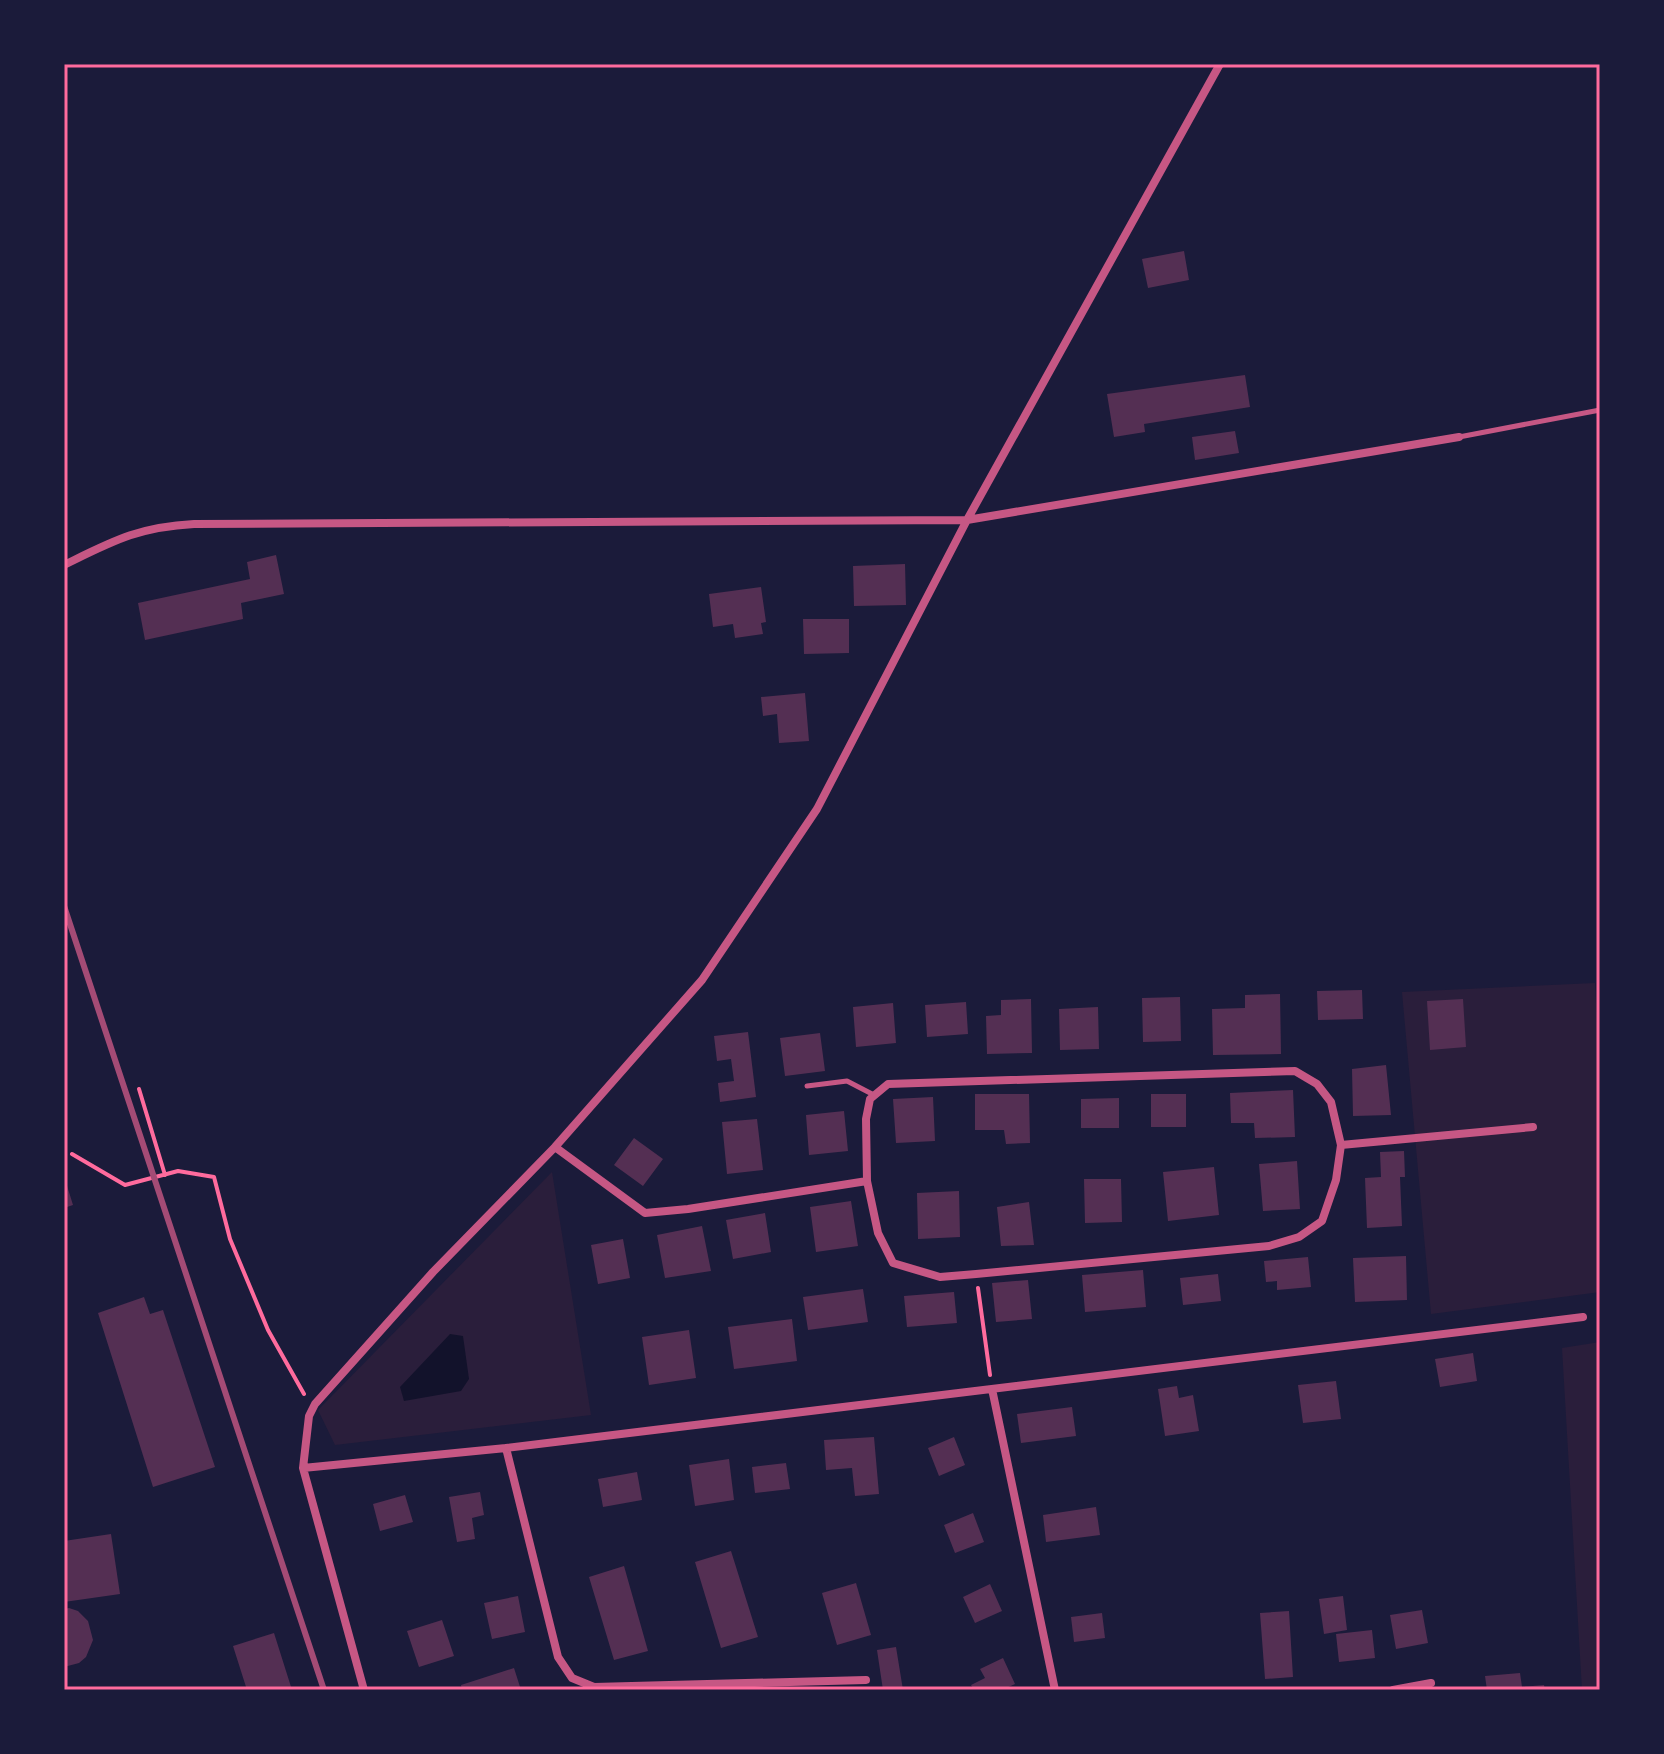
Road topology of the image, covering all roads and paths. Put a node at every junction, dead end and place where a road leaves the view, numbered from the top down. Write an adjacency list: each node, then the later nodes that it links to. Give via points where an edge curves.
1 (1220, 64): 4 (street)
2 (1600, 410): 3 (lane)
3 (1459, 437): 4 (street)
4 (967, 520): 5 (street, via 194,524 125,535); 11 (street, via 817,809 695,990)
5 (64, 565)
6 (807, 1086): 8 (lane, via 847,1081)
7 (139, 1089): 13 (path)
8 (875, 1095): 10 (street, via 888,1084 912,1082 1295,1071 1317,1084 1331,1102); 14 (street, via 866,1119)
9 (1533, 1127): 10 (street)
10 (1341, 1145): 15 (street, via 1322,1221 1299,1237 1269,1246)
11 (555, 1147): 14 (street, via 645,1213); 18 (street)
12 (72, 1154): 13 (path, via 125,1185)
13 (165, 1175): 18 (path, via 178,1171 214,1177 230,1239 268,1330 304,1395)
14 (867, 1181): 15 (street, via 878,1233 893,1263 940,1277)
15 (976, 1274): 17 (path)
16 (1583, 1317): 17 (street)
17 (992, 1389): 19 (street); 24 (street)
18 (315, 1404): 20 (street)
19 (506, 1448): 20 (street); 21 (street, via 558,1657 572,1678 594,1687)
20 (303, 1468): 23 (street)
21 (866, 1680)
22 (1431, 1683): 25 (street)
23 (364, 1690)
24 (1055, 1690)
25 (1393, 1690)

